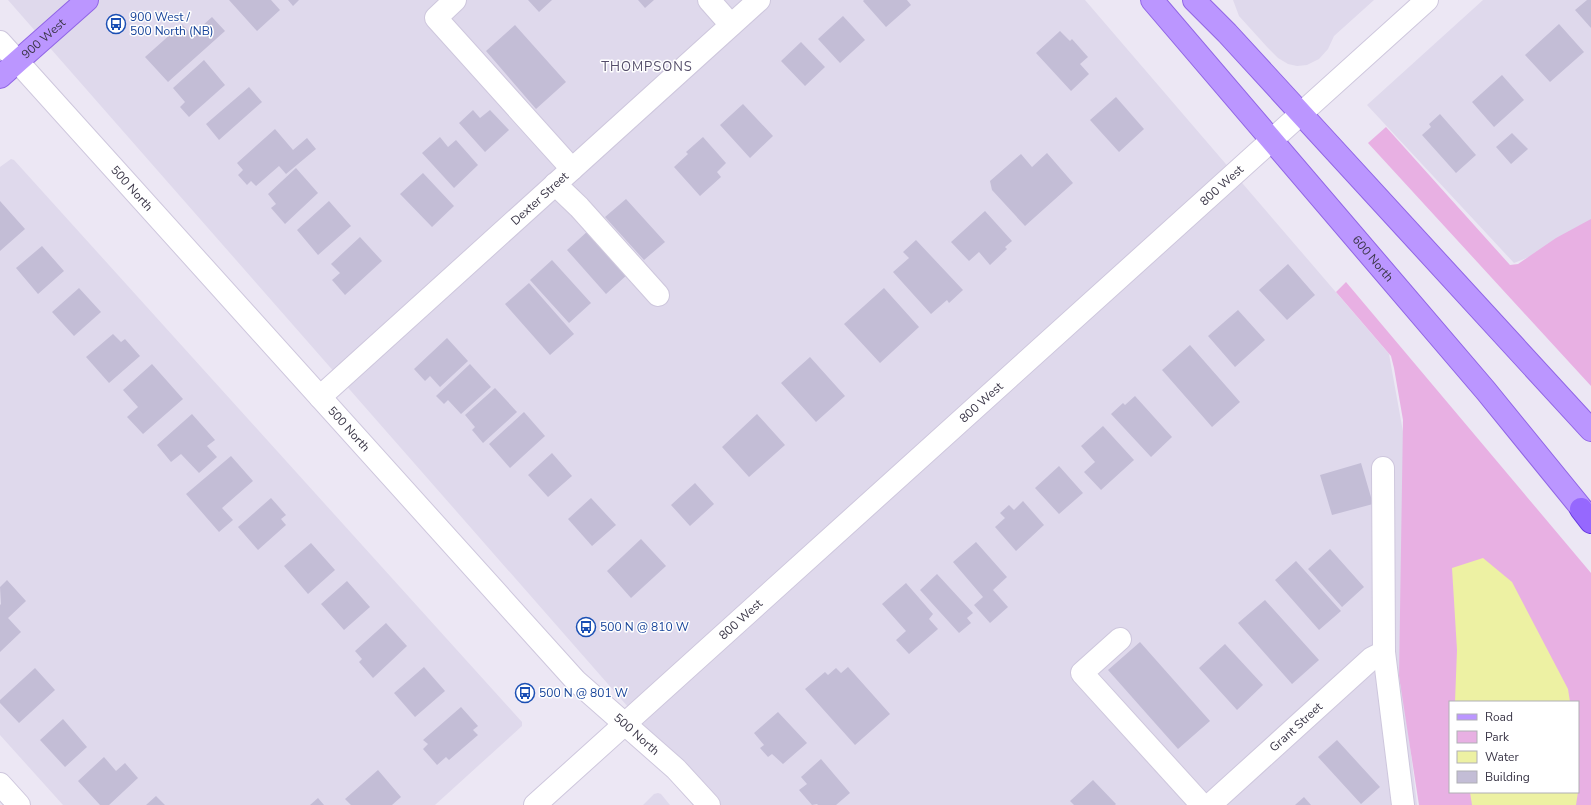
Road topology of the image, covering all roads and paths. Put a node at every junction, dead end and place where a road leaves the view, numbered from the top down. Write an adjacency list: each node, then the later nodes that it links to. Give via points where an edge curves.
1 (86, 0): 10 (main road, 900 West)
2 (455, 0): 14 (street, via 436,18)
3 (709, 0): 8 (street)
4 (759, 0): 8 (street, Dexter Street)
5 (1152, 0): 13 (main road, 600 North)
6 (1194, 0): 12 (main road)
7 (1427, 0): 12 (street, 800 West)
8 (731, 25): 14 (street, Dexter Street)
9 (0, 42): 10 (street, 500 North)
10 (18, 61): 11 (main road, 900 West); 17 (street, 500 North)
11 (0, 77)
12 (1301, 114): 13 (street, 800 West); 18 (main road)
13 (1273, 140): 20 (main road, 600 North, via 1486,391); 23 (street, 800 West)
14 (572, 169): 15 (street, Dexter Street)
15 (555, 184): 16 (street); 17 (street, Dexter Street)
16 (658, 295)
17 (320, 397): 23 (street, 500 North, via 576,681)
18 (1591, 430)
19 (1383, 468): 22 (street)
20 (1589, 517)
21 (1120, 639): 28 (street, via 1082,673)
22 (1384, 652): 29 (street, Grant Street, via 1372,658); 30 (street)
23 (625, 724): 26 (street, 800 West); 27 (street, 500 North, via 676,768)
24 (0, 784): 25 (street)
25 (19, 805)
26 (535, 805)
27 (709, 805)
28 (1202, 805)
29 (1210, 805)
30 (1403, 805)

